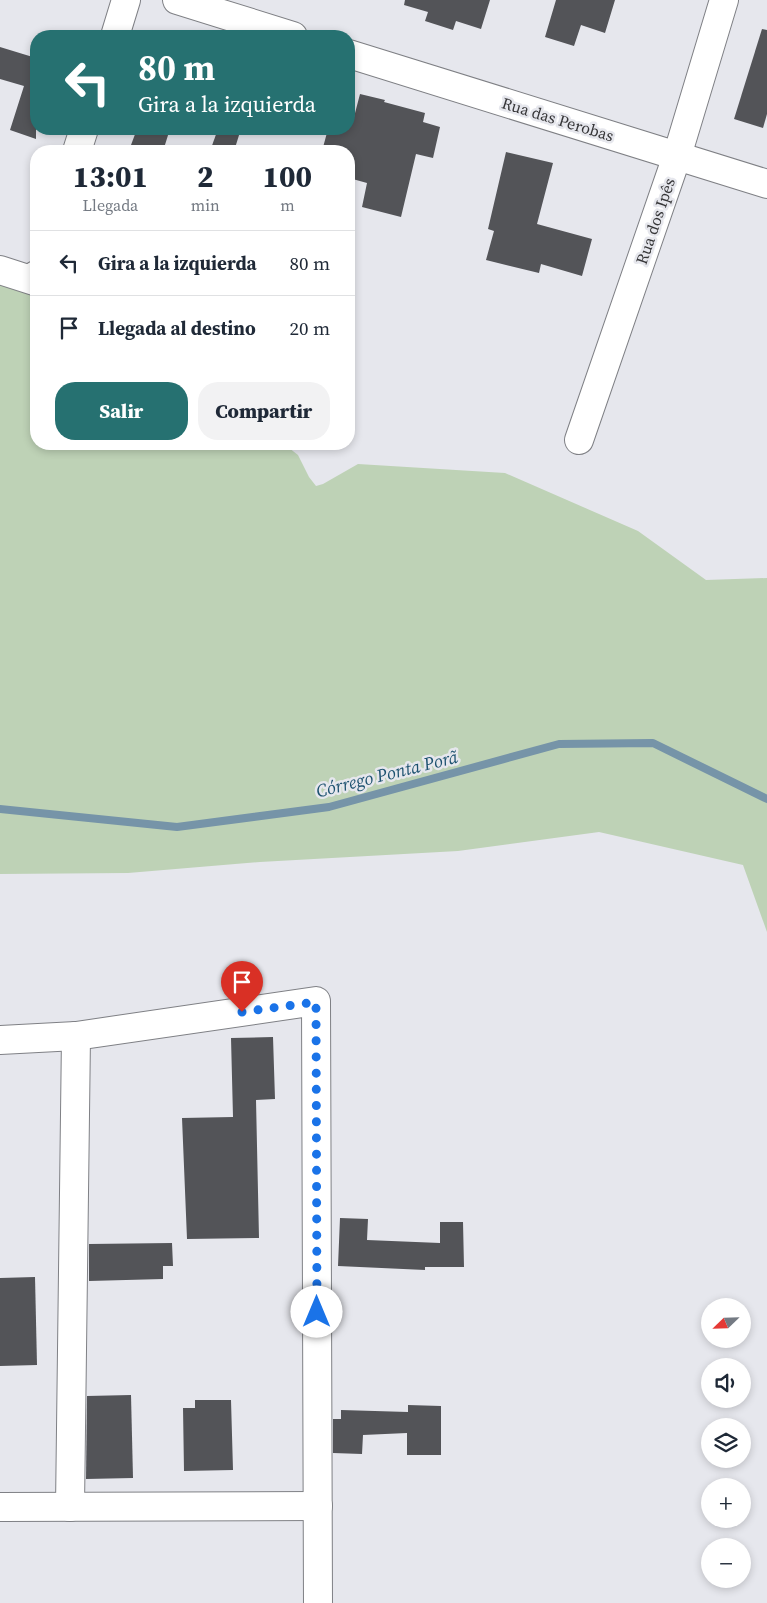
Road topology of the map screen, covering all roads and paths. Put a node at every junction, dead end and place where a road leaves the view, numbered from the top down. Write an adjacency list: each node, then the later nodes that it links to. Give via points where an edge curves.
1 (126, 0): 4 (street)
2 (177, 0): 5 (street)
3 (724, 0): 7 (street, Rua dos Ipês)
4 (117, 30)
5 (274, 30)
6 (355, 56): 7 (street, Rua das Perobas)
7 (677, 156): 8 (street, Rua das Perobas); 11 (street, Rua dos Ipês)
8 (767, 184)
9 (0, 270): 10 (street)
10 (30, 277)
11 (579, 440)
12 (76, 1036): 13 (street); 14 (street, via 316,1002); 16 (street)
13 (0, 1040)
14 (318, 1506): 16 (street); 17 (street)
15 (0, 1507): 16 (street)
16 (70, 1507)
17 (318, 1603)

